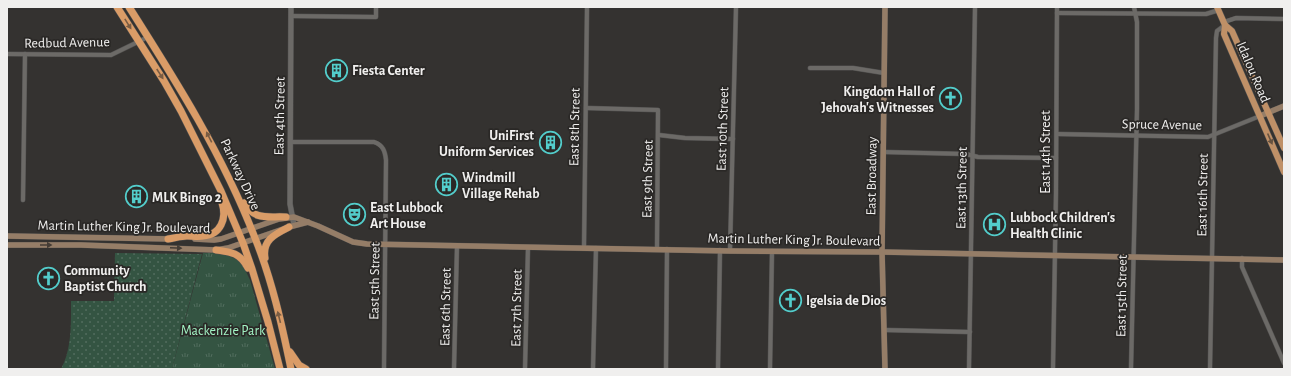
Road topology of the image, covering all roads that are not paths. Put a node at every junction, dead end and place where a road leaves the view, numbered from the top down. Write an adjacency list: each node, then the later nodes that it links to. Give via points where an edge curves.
1 (117, 7): 18 (highway, Parkway Drive, one-way to 18)
2 (129, 7): 17 (highway, Parkway Drive)
3 (291, 7): 14 (street, East 4th Street)
4 (376, 7): 14 (street, via 376,17)
5 (587, 7): 24 (street, East 8th Street)
6 (736, 7): 31 (street, East 10th Street)
7 (886, 7): 22 (main road, East Broadway)
8 (975, 7): 35 (street, East 13th Street)
9 (1057, 7): 12 (street, East 14th Street)
10 (1134, 7): 13 (street, East 15th Street)
11 (1218, 9): 13 (street, via 1206,14); 16 (main road, Idalou Road)
12 (1057, 13): 13 (street); 27 (street, East 14th Street)
13 (1135, 14): 29 (street, East 15th Street)
14 (291, 16): 32 (street, East 4th Street)
15 (1284, 19): 16 (street, via 1236,18)
16 (1224, 24): 25 (main road, Idalou Road, via 1232,30); 26 (main road, Idalou Road, via 1224,34); 30 (street, East 16th Street, via 1217,31 1216,38)
17 (148, 37): 18 (street, Redbud Avenue); 39 (highway, Parkway Drive, one-way to 17, via 206,131)
18 (139, 42): 20 (street, Redbud Avenue, via 111,55); 38 (highway, Parkway Drive, one-way to 38, via 182,111)
19 (7, 54): 20 (street, Redbud Avenue)
20 (25, 54): 40 (street)
21 (810, 68): 22 (street, via 853,68)
22 (884, 73): 34 (main road, East Broadway)
23 (1284, 106): 25 (main road, Spruce Avenue)
24 (586, 108): 28 (street, East 9th Street, via 658,110); 54 (street, East 8th Street)
25 (1269, 113): 26 (main road, Spruce Avenue); 33 (main road, Idalou Road)
26 (1260, 116): 30 (street, Spruce Avenue); 37 (main road, Idalou Road, one-way to 37)
27 (1056, 134): 29 (street, Spruce Avenue); 36 (street, East 14th Street)
28 (658, 135): 31 (street); 56 (street, East 9th Street)
29 (1136, 136): 30 (street, Spruce Avenue); 65 (street, East 15th Street)
30 (1214, 136): 66 (street, East 16th Street)
31 (733, 139): 60 (street, East 10th Street)
32 (290, 142): 41 (street, East 4th Street); 51 (street, East 5th Street, via 374,142 382,147 386,160)
33 (1284, 148)
34 (883, 152): 35 (street); 62 (main road, East Broadway)
35 (973, 155): 36 (street); 63 (street, East 13th Street)
36 (1056, 158): 64 (street, East 14th Street)
37 (1284, 172)
38 (217, 184): 45 (highway, Parkway Drive); 48 (highway, via 225,214 222,225 214,233 204,236)
39 (233, 184): 41 (highway, via 247,208 253,213 264,217); 44 (highway, Parkway Drive)
40 (23, 200)
41 (289, 217): 42 (main road, Martin Luther King Jr. Boulevard); 43 (street, East 4th Street); 44 (main road, Martin Luther King Jr. Boulevard)
42 (308, 222): 43 (main road, Martin Luther King Jr. Boulevard); 51 (main road, Martin Luther King Jr. Boulevard, via 353,242)
43 (291, 226): 47 (main road, Martin Luther King Jr. Boulevard); 70 (highway, via 270,238 266,245 265,257)
44 (252, 228): 45 (main road, Martin Luther King Jr. Boulevard); 47 (highway, Parkway Drive)
45 (239, 233): 48 (main road, Martin Luther King Jr. Boulevard, via 214,240); 49 (highway, Parkway Drive)
46 (7, 236): 48 (main road, Martin Luther King Jr. Boulevard)
47 (256, 238): 49 (main road, Martin Luther King Jr. Boulevard); 70 (highway, Parkway Drive)
48 (168, 239)
49 (243, 243): 58 (main road, Martin Luther King Jr. Boulevard); 69 (highway, Parkway Drive)
50 (7, 245): 58 (main road, Martin Luther King Jr. Boulevard, one-way to 58)
51 (386, 245): 52 (main road, Martin Luther King Jr. Boulevard); 78 (street, East 5th Street)
52 (457, 246): 53 (main road, Martin Luther King Jr. Boulevard); 79 (street, East 6th Street)
53 (528, 247): 54 (main road, Martin Luther King Jr. Boulevard); 80 (street, East 7th Street)
54 (584, 247): 55 (main road, Martin Luther King Jr. Boulevard)
55 (596, 248): 56 (main road, Martin Luther King Jr. Boulevard); 81 (street)
56 (658, 249): 57 (main road, Martin Luther King Jr. Boulevard)
57 (667, 249): 59 (main road, Martin Luther King Jr. Boulevard); 82 (street)
58 (216, 250): 69 (highway, via 239,256 249,269)
59 (720, 250): 60 (main road, Martin Luther King Jr. Boulevard); 83 (street)
60 (730, 251): 61 (main road, Martin Luther King Jr. Boulevard)
61 (772, 251): 62 (main road, Martin Luther King Jr. Boulevard); 84 (street)
62 (882, 252): 63 (main road, Martin Luther King Jr. Boulevard); 71 (main road, East Broadway)
63 (972, 254): 64 (main road, Martin Luther King Jr. Boulevard); 72 (street, East 13th Street)
64 (1055, 256): 65 (main road, Martin Luther King Jr. Boulevard); 87 (street, East 14th Street)
65 (1133, 258): 66 (main road, Martin Luther King Jr. Boulevard); 88 (street, East 15th Street)
66 (1212, 258): 67 (main road, Martin Luther King Jr. Boulevard); 89 (street, East 16th Street)
67 (1242, 258): 68 (main road, Martin Luther King Jr. Boulevard); 74 (street, via 1242,268)
68 (1284, 260)
69 (258, 290): 75 (highway, Parkway Drive)
70 (275, 299): 73 (highway, Parkway Drive, one-way to 70)
71 (884, 330): 72 (street); 85 (main road, East Broadway)
72 (970, 332): 86 (street, East 13th Street)
73 (286, 343): 76 (highway, Parkway Drive); 77 (highway, via 293,359)
74 (1284, 363)
75 (280, 369)
76 (291, 369)
77 (306, 369)
78 (384, 369)
79 (454, 369)
80 (525, 369)
81 (593, 369)
82 (666, 369)
83 (718, 369)
84 (770, 369)
85 (885, 369)
86 (969, 369)
87 (1053, 369)
88 (1131, 369)
89 (1210, 369)

